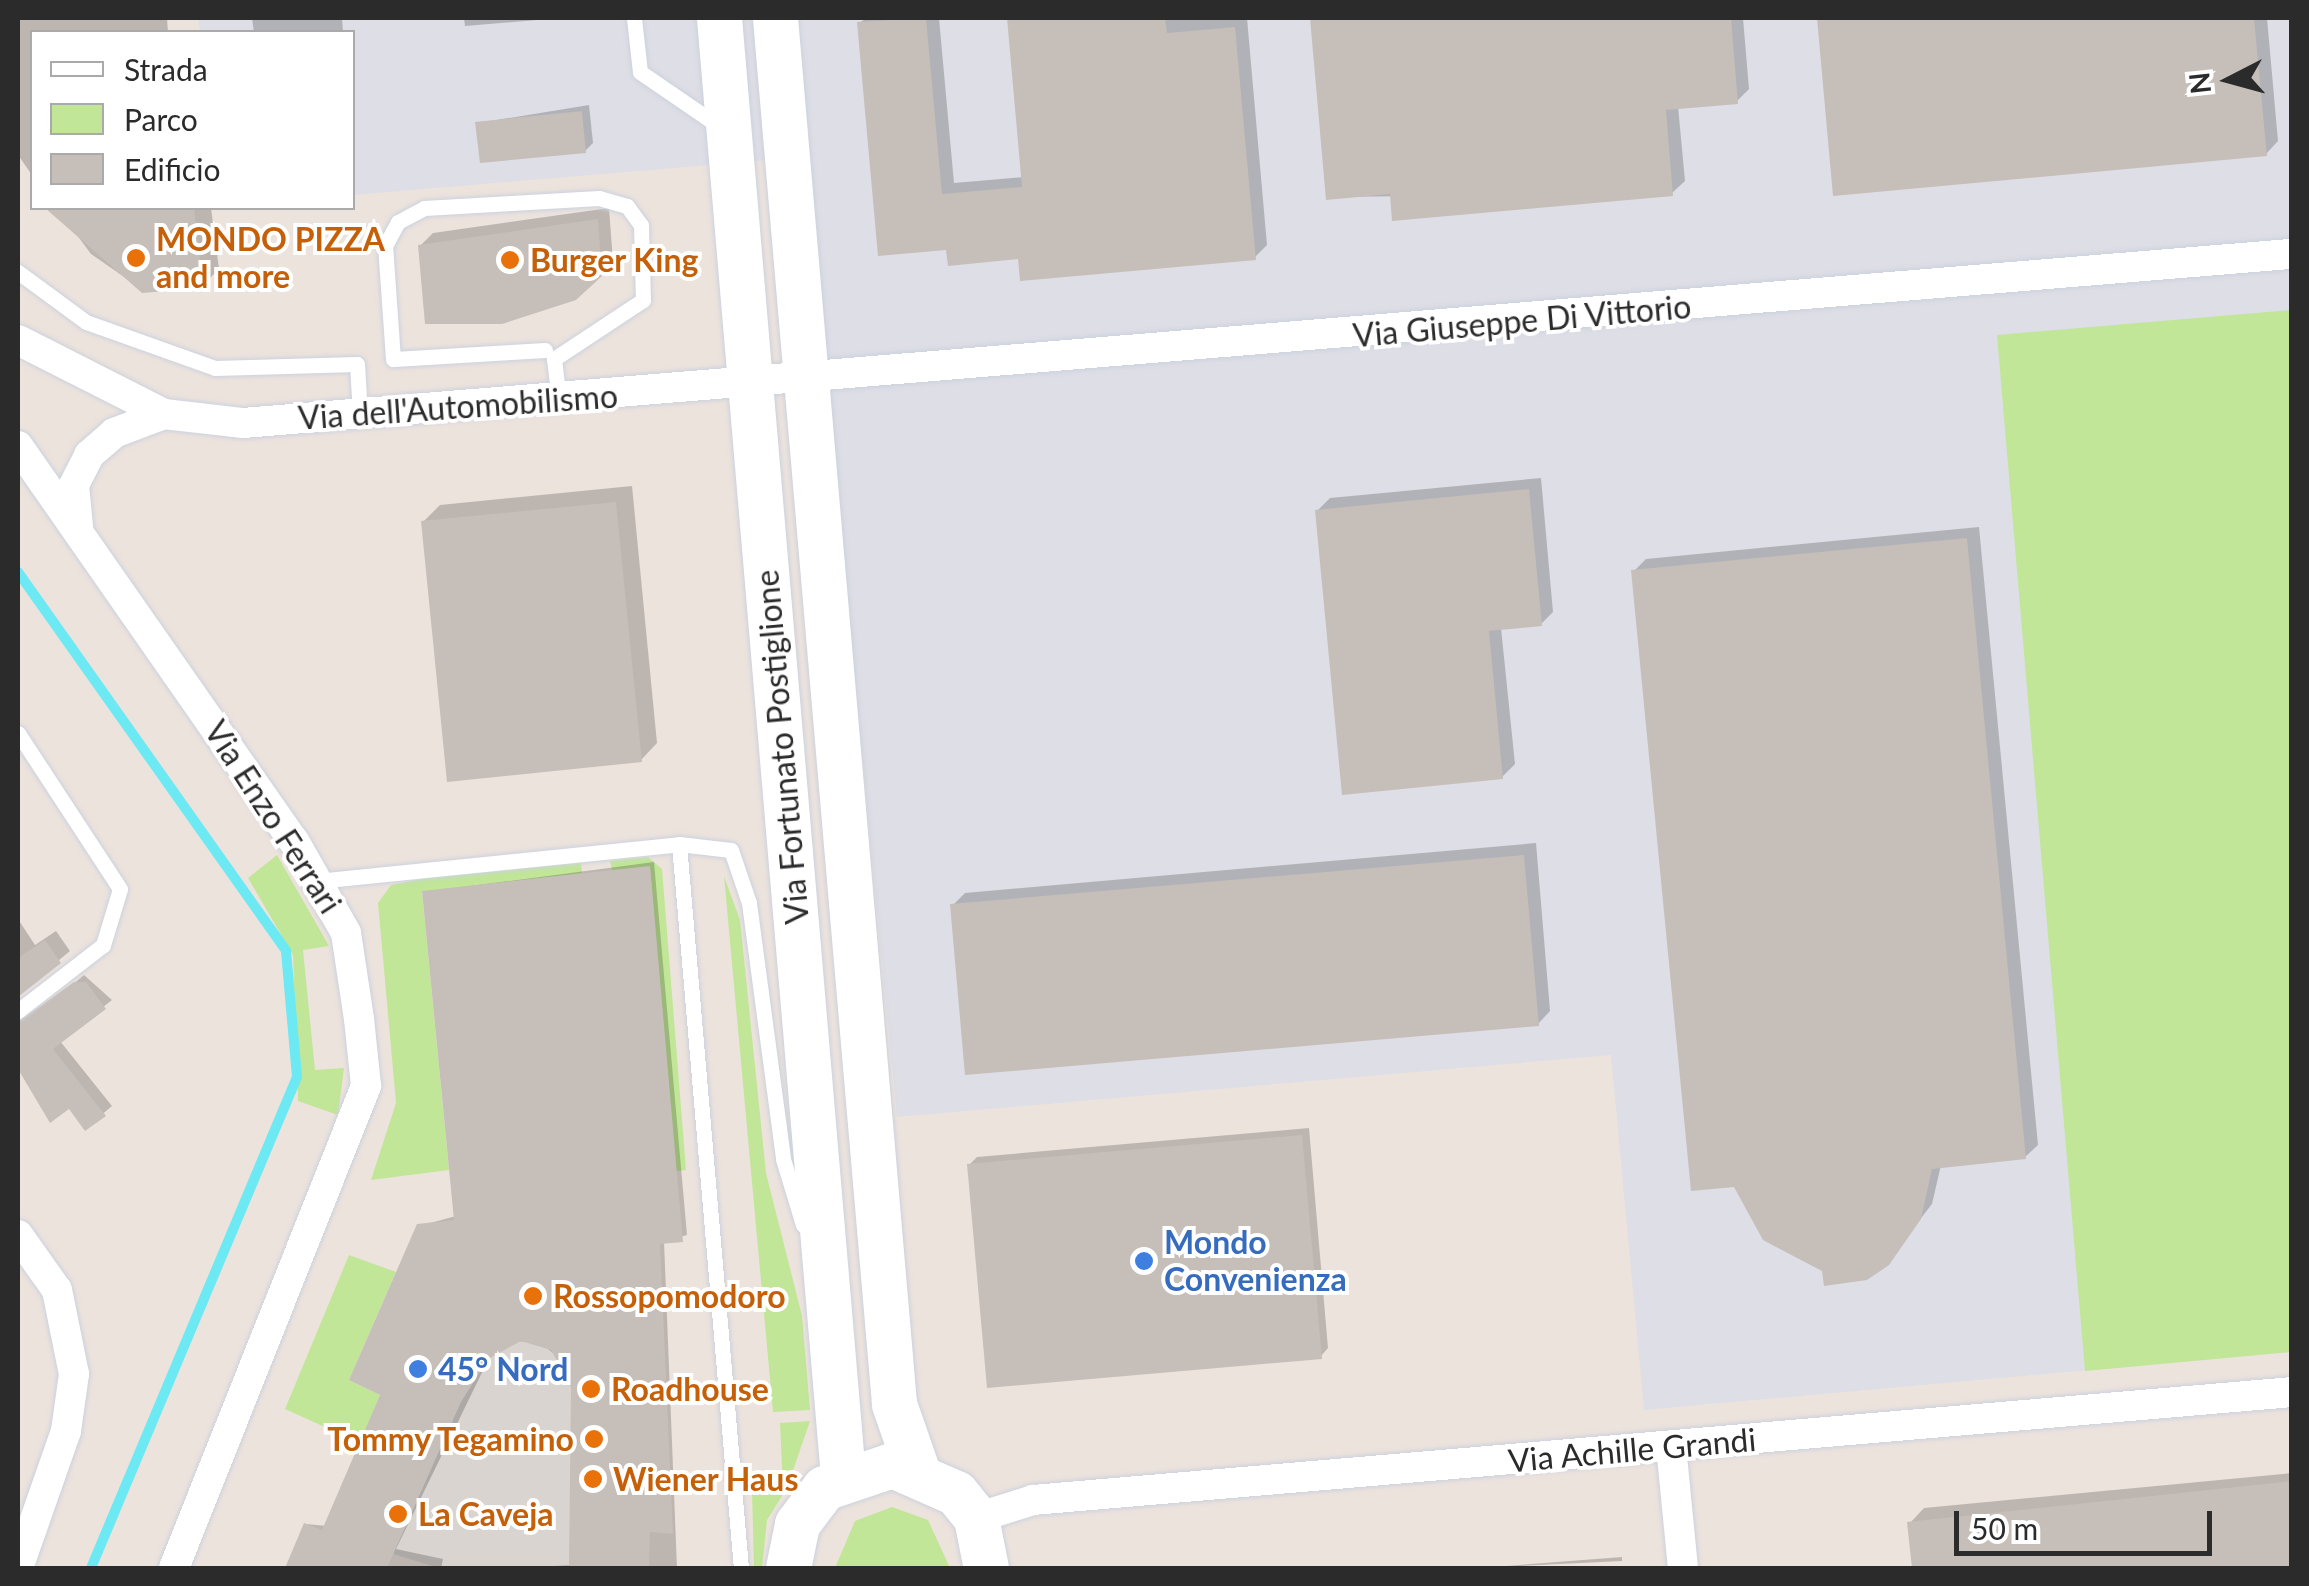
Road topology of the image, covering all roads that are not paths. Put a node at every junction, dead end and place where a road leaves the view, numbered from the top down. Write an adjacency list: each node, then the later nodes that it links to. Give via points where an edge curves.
1 (634, 18): 4 (lane, via 640,72)
2 (719, 18): 4 (street, Via Fortunato Postiglione)
3 (774, 18): 11 (street, Via Fortunato Postiglione)
4 (729, 133): 12 (street, Via Fortunato Postiglione)
5 (2292, 254): 11 (street, Via Giuseppe Di Vittorio)
6 (18, 272): 10 (lane, via 86,322 215,368)
7 (18, 340): 14 (street, Via dell'Automobilismo)
8 (388, 351): 9 (lane, via 398,362); 9 (lane, via 385,246 406,215 599,198 627,206 641,225 643,300); 10 (lane)
9 (550, 354): 13 (lane)
10 (357, 364): 15 (lane)
11 (804, 383): 12 (street, Via Giuseppe Di Vittorio); 26 (street, Via Fortunato Postiglione, via 894,1404)
12 (752, 387): 13 (street, Via dell'Automobilismo); 23 (street, Via Fortunato Postiglione)
13 (559, 398): 15 (street, Via dell'Automobilismo)
14 (164, 414): 15 (street, Via dell'Automobilismo, via 243,423); 17 (street, Via dell'Automobilismo, via 114,433 89,455 74,485)
15 (360, 415)
16 (18, 446): 17 (street, Via Enzo Ferrari)
17 (78, 529): 20 (street, Via Enzo Ferrari)
18 (18, 732): 21 (lane, via 120,889 103,945)
19 (679, 844): 20 (lane); 23 (lane, via 731,850 742,870 784,1166); 31 (lane)
20 (317, 880): 30 (street, Via Enzo Ferrari, via 346,933 366,1086)
21 (18, 1011)
22 (18, 1235): 29 (street, via 57,1290 74,1374 66,1431)
23 (830, 1313): 27 (street, Via Fortunato Postiglione)
24 (2292, 1392): 25 (street, Via Achille Grandi)
25 (1671, 1446): 28 (street, Via Achille Grandi, via 1033,1500); 34 (street)
26 (917, 1470): 27 (street); 28 (street, via 956,1493)
27 (843, 1476): 32 (street, via 808,1504)
28 (976, 1518): 33 (street)
29 (18, 1568)
30 (174, 1568)
31 (741, 1568)
32 (788, 1568)
33 (986, 1568)
34 (1683, 1568)

